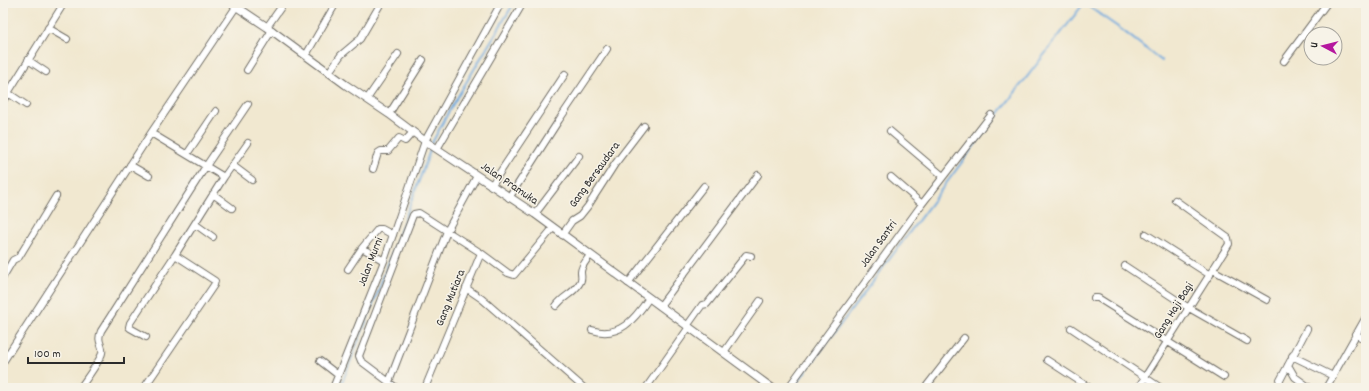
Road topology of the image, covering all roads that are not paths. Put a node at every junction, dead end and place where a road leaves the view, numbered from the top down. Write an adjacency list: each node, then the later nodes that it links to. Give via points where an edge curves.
1 (64, 3): 9 (street)
2 (284, 3): 10 (street)
3 (336, 3): 14 (street)
4 (381, 3): 20 (street, via 360,39 341,55)
5 (500, 3): 34 (street, Jalan Murni)
6 (523, 3): 36 (street)
7 (1327, 3): 17 (street)
8 (233, 5): 10 (street, Jalan Pramuka); 33 (street)
9 (48, 28): 11 (street); 15 (street)
10 (269, 29): 14 (street, Jalan Pramuka); 18 (street)
11 (67, 39)
12 (607, 49): 54 (street)
13 (398, 54): 23 (street)
14 (306, 55): 20 (street, Jalan Pramuka)
15 (28, 60): 19 (street); 22 (street)
16 (423, 60): 28 (street)
17 (1284, 61)
18 (247, 70)
19 (46, 72)
20 (329, 72): 23 (street, Jalan Pramuka)
21 (565, 74): 50 (street)
22 (8, 93): 24 (street); 26 (street)
23 (367, 99): 28 (street, Jalan Pramuka)
24 (3, 101)
25 (248, 104): 41 (street)
26 (26, 105)
27 (216, 111): 37 (street)
28 (389, 114): 32 (street, Jalan Pramuka)
29 (991, 115): 47 (street, Jalan Santri)
30 (644, 126): 64 (street, Gang Bersaudara, via 588,206)
31 (890, 131): 47 (street)
32 (413, 132): 34 (street, Jalan Pramuka); 42 (street, via 405,141 398,138 388,151 378,153)
33 (151, 133): 37 (street); 39 (street)
34 (425, 141): 36 (street, Jalan Pramuka); 62 (street, Jalan Murni)
35 (248, 143): 40 (street)
36 (437, 149): 45 (street, Jalan Pramuka)
37 (187, 154): 41 (street)
38 (579, 156): 58 (street)
39 (130, 165): 44 (street); 101 (street)
40 (232, 165): 48 (street); 49 (street)
41 (206, 166): 48 (street); 108 (street, via 101,331 101,354)
42 (373, 169)
43 (758, 175): 83 (street)
44 (149, 176)
45 (477, 176): 50 (street, Jalan Pramuka); 61 (street)
46 (891, 176): 56 (street)
47 (943, 176): 56 (street, Jalan Santri)
48 (224, 177): 52 (street)
49 (252, 180)
50 (491, 186): 54 (street, Jalan Pramuka)
51 (704, 186): 76 (street)
52 (213, 194): 57 (street); 59 (street)
53 (56, 196): 75 (street, via 19,257 14,260)
54 (509, 198): 58 (street, Jalan Pramuka)
55 (1175, 200): 74 (street, Gang Haji Bagi, via 1228,238 1230,242)
56 (922, 204): 116 (street, Jalan Santri)
57 (232, 208)
58 (535, 214): 60 (street, Jalan Pramuka)
59 (195, 224): 65 (street); 68 (street)
60 (553, 228): 64 (street, Jalan Pramuka); 67 (street, via 514,275)
61 (447, 231): 67 (street); 97 (street, via 419,214 413,215); 107 (street)
62 (393, 234): 66 (street, via 378,229); 71 (street, Jalan Murni)
63 (1146, 234): 74 (street)
64 (562, 235): 69 (street, Jalan Pramuka)
65 (213, 238)
66 (362, 248): 71 (street); 73 (street)
67 (480, 253): 77 (street, Gang Mutiara)
68 (175, 255): 91 (street, via 130,324 130,328); 109 (street, via 215,281)
69 (590, 255): 76 (street, Jalan Pramuka); 82 (street, via 582,266 580,283)
70 (750, 256): 86 (street, via 744,256 707,304 702,305)
71 (384, 261): 97 (street, Jalan Murni)
72 (1125, 266): 84 (street)
73 (348, 269)
74 (1211, 272): 80 (street); 84 (street, Gang Haji Bagi)
75 (3, 277)
76 (628, 283): 78 (street, Jalan Pramuka)
77 (466, 288): 112 (street, Gang Mutiara); 113 (street)
78 (649, 298): 83 (street, Jalan Pramuka); 89 (street, via 625,326 610,333)
79 (1094, 298): 95 (street, via 1098,298)
80 (1267, 300)
81 (760, 301): 96 (street)
82 (556, 306)
83 (660, 306): 86 (street, Jalan Pramuka)
84 (1189, 308): 93 (street); 95 (street, Gang Haji Bagi)
85 (1366, 317): 90 (street)
86 (688, 327): 96 (street, Jalan Pramuka); 114 (street)
87 (1071, 328): 106 (street)
88 (1307, 329): 98 (street)
89 (592, 330)
90 (1356, 334): 94 (street); 104 (street)
91 (146, 337)
92 (964, 338): 117 (street)
93 (1248, 340)
94 (1366, 340)
95 (1167, 342): 105 (street); 106 (street, Gang Haji Bagi)
96 (724, 352): 115 (street, Jalan Pramuka)
97 (353, 353): 103 (street, Jalan Murni); 107 (street)
98 (1292, 356): 102 (street); 104 (street)
99 (1047, 360): 118 (street)
100 (320, 361): 103 (street)
101 (3, 362)
102 (1288, 365): 121 (street); 122 (street, via 1295,377)
103 (338, 374): 110 (street, Jalan Murni)
104 (1333, 376): 123 (street)
105 (1224, 377)
106 (1145, 378): 119 (street, Gang Haji Bagi); 120 (street)
107 (389, 382): 111 (street)
108 (80, 388)
109 (144, 388)
110 (333, 388)
111 (396, 388)
112 (425, 388)
113 (584, 388)
114 (646, 388)
115 (772, 388)
116 (788, 388)
117 (925, 388)
118 (1090, 388)
119 (1138, 388)
120 (1161, 388)
121 (1276, 388)
122 (1310, 388)
123 (1326, 388)

